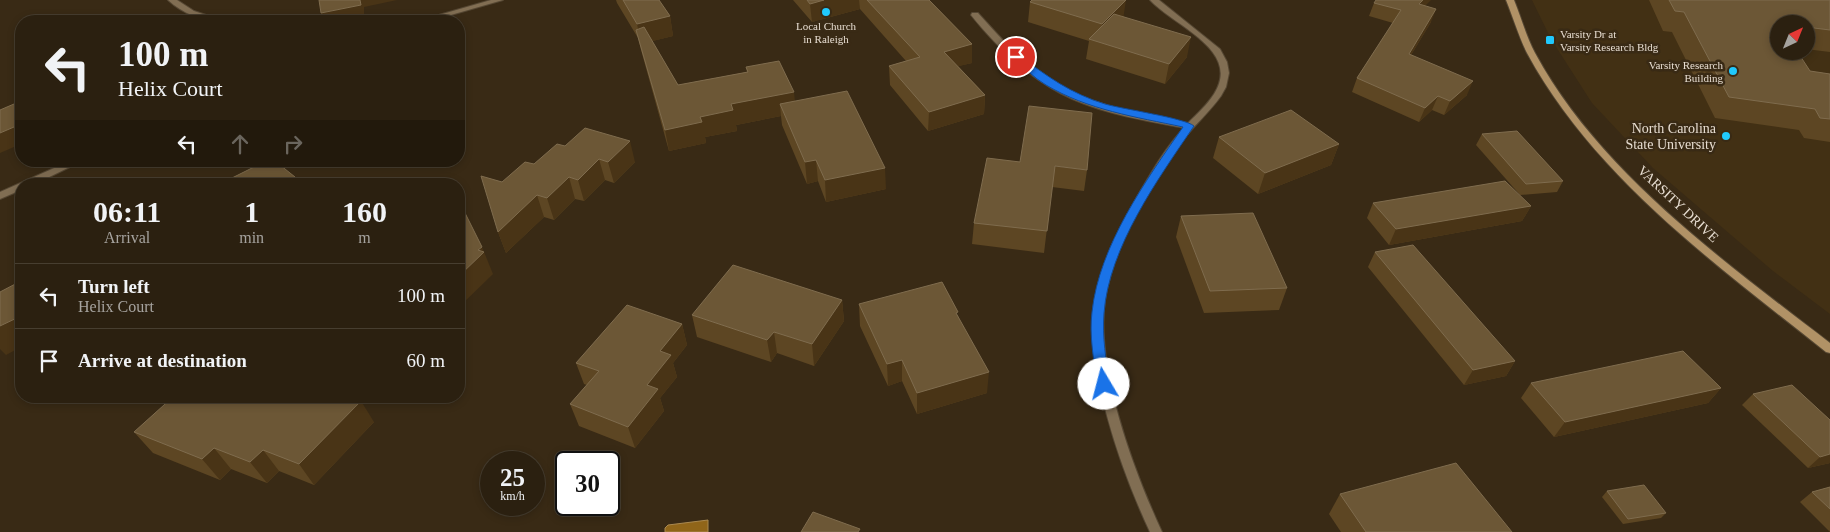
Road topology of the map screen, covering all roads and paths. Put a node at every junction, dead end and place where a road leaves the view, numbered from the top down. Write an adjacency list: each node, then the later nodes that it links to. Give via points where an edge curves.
1 (172, 0): 5 (street)
2 (499, 0): 7 (street)
3 (1154, 0): 9 (street, via 1216,49 1225,67 1217,95)
4 (1510, 0): 14 (street, VARSITY DRIVE, via 1522,36 1550,86 1617,167 1686,233)
5 (191, 13): 6 (street)
6 (198, 15)
7 (444, 15)
8 (974, 15): 9 (street, via 1048,83 1102,106)
9 (1189, 126): 15 (street, via 1159,170 1117,245 1098,311 1097,338 1104,384 1138,494)
10 (65, 167): 11 (street)
11 (40, 178)
12 (15, 189): 13 (street)
13 (0, 196)
14 (1830, 349)
15 (1156, 532)

